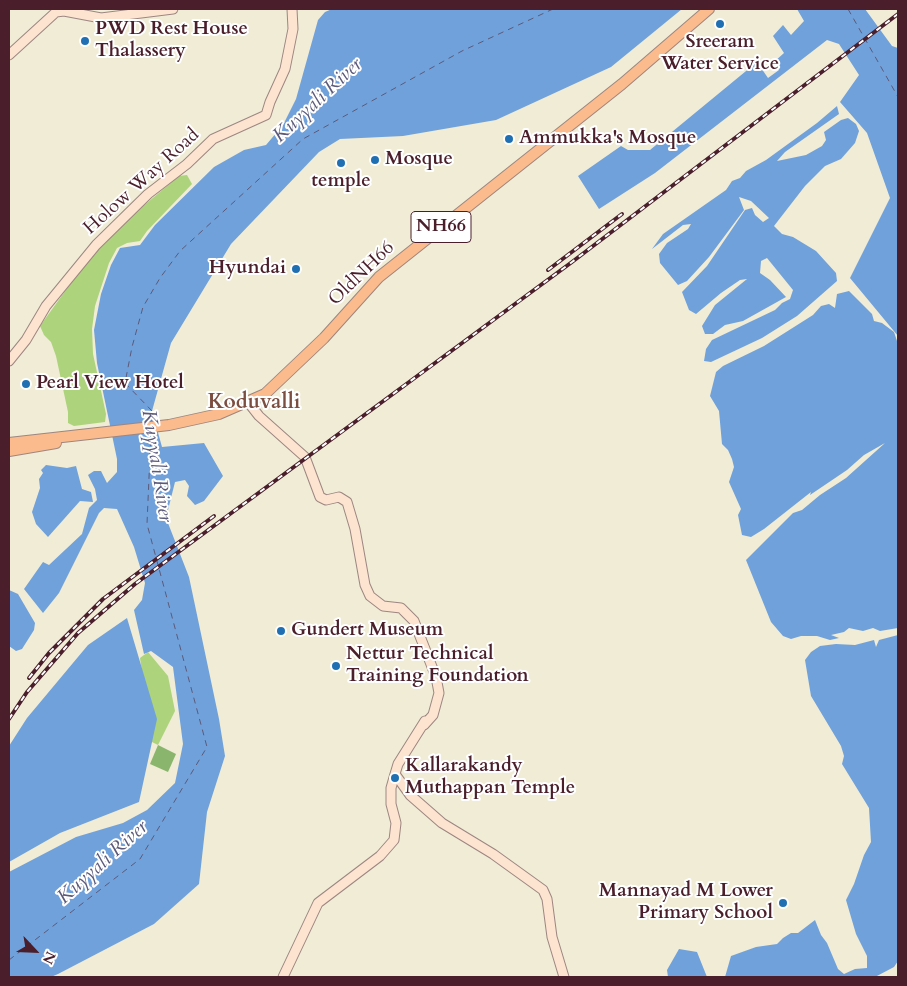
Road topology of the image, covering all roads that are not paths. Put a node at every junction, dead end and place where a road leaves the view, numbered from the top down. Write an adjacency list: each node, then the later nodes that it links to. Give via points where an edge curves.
1 (173, 9): 4 (main road, via 101,18 56,12)
2 (292, 9): 5 (main road, Holow Way Road, via 293,29 285,69 266,115 212,139 187,164 148,194 96,245 46,306)
3 (709, 9): 6 (main road, OldNH66 / NH66, via 622,84 380,277 282,380 265,394)
4 (9, 55)
5 (9, 361)
6 (248, 402): 7 (main road, OldNH66 / NH66, via 219,414 168,426); 10 (main road, via 305,457 320,497 326,500 339,497 347,502 367,592 377,603 401,608 414,621 438,687 424,725)
7 (73, 436): 8 (main road, NH66); 9 (main road, NH66, via 64,441)
8 (9, 443)
9 (9, 450)
10 (395, 774): 11 (main road, via 391,788 396,823 394,840 380,856 318,902); 12 (main road, via 410,795 442,823 543,890)
11 (283, 977)
12 (564, 977)

